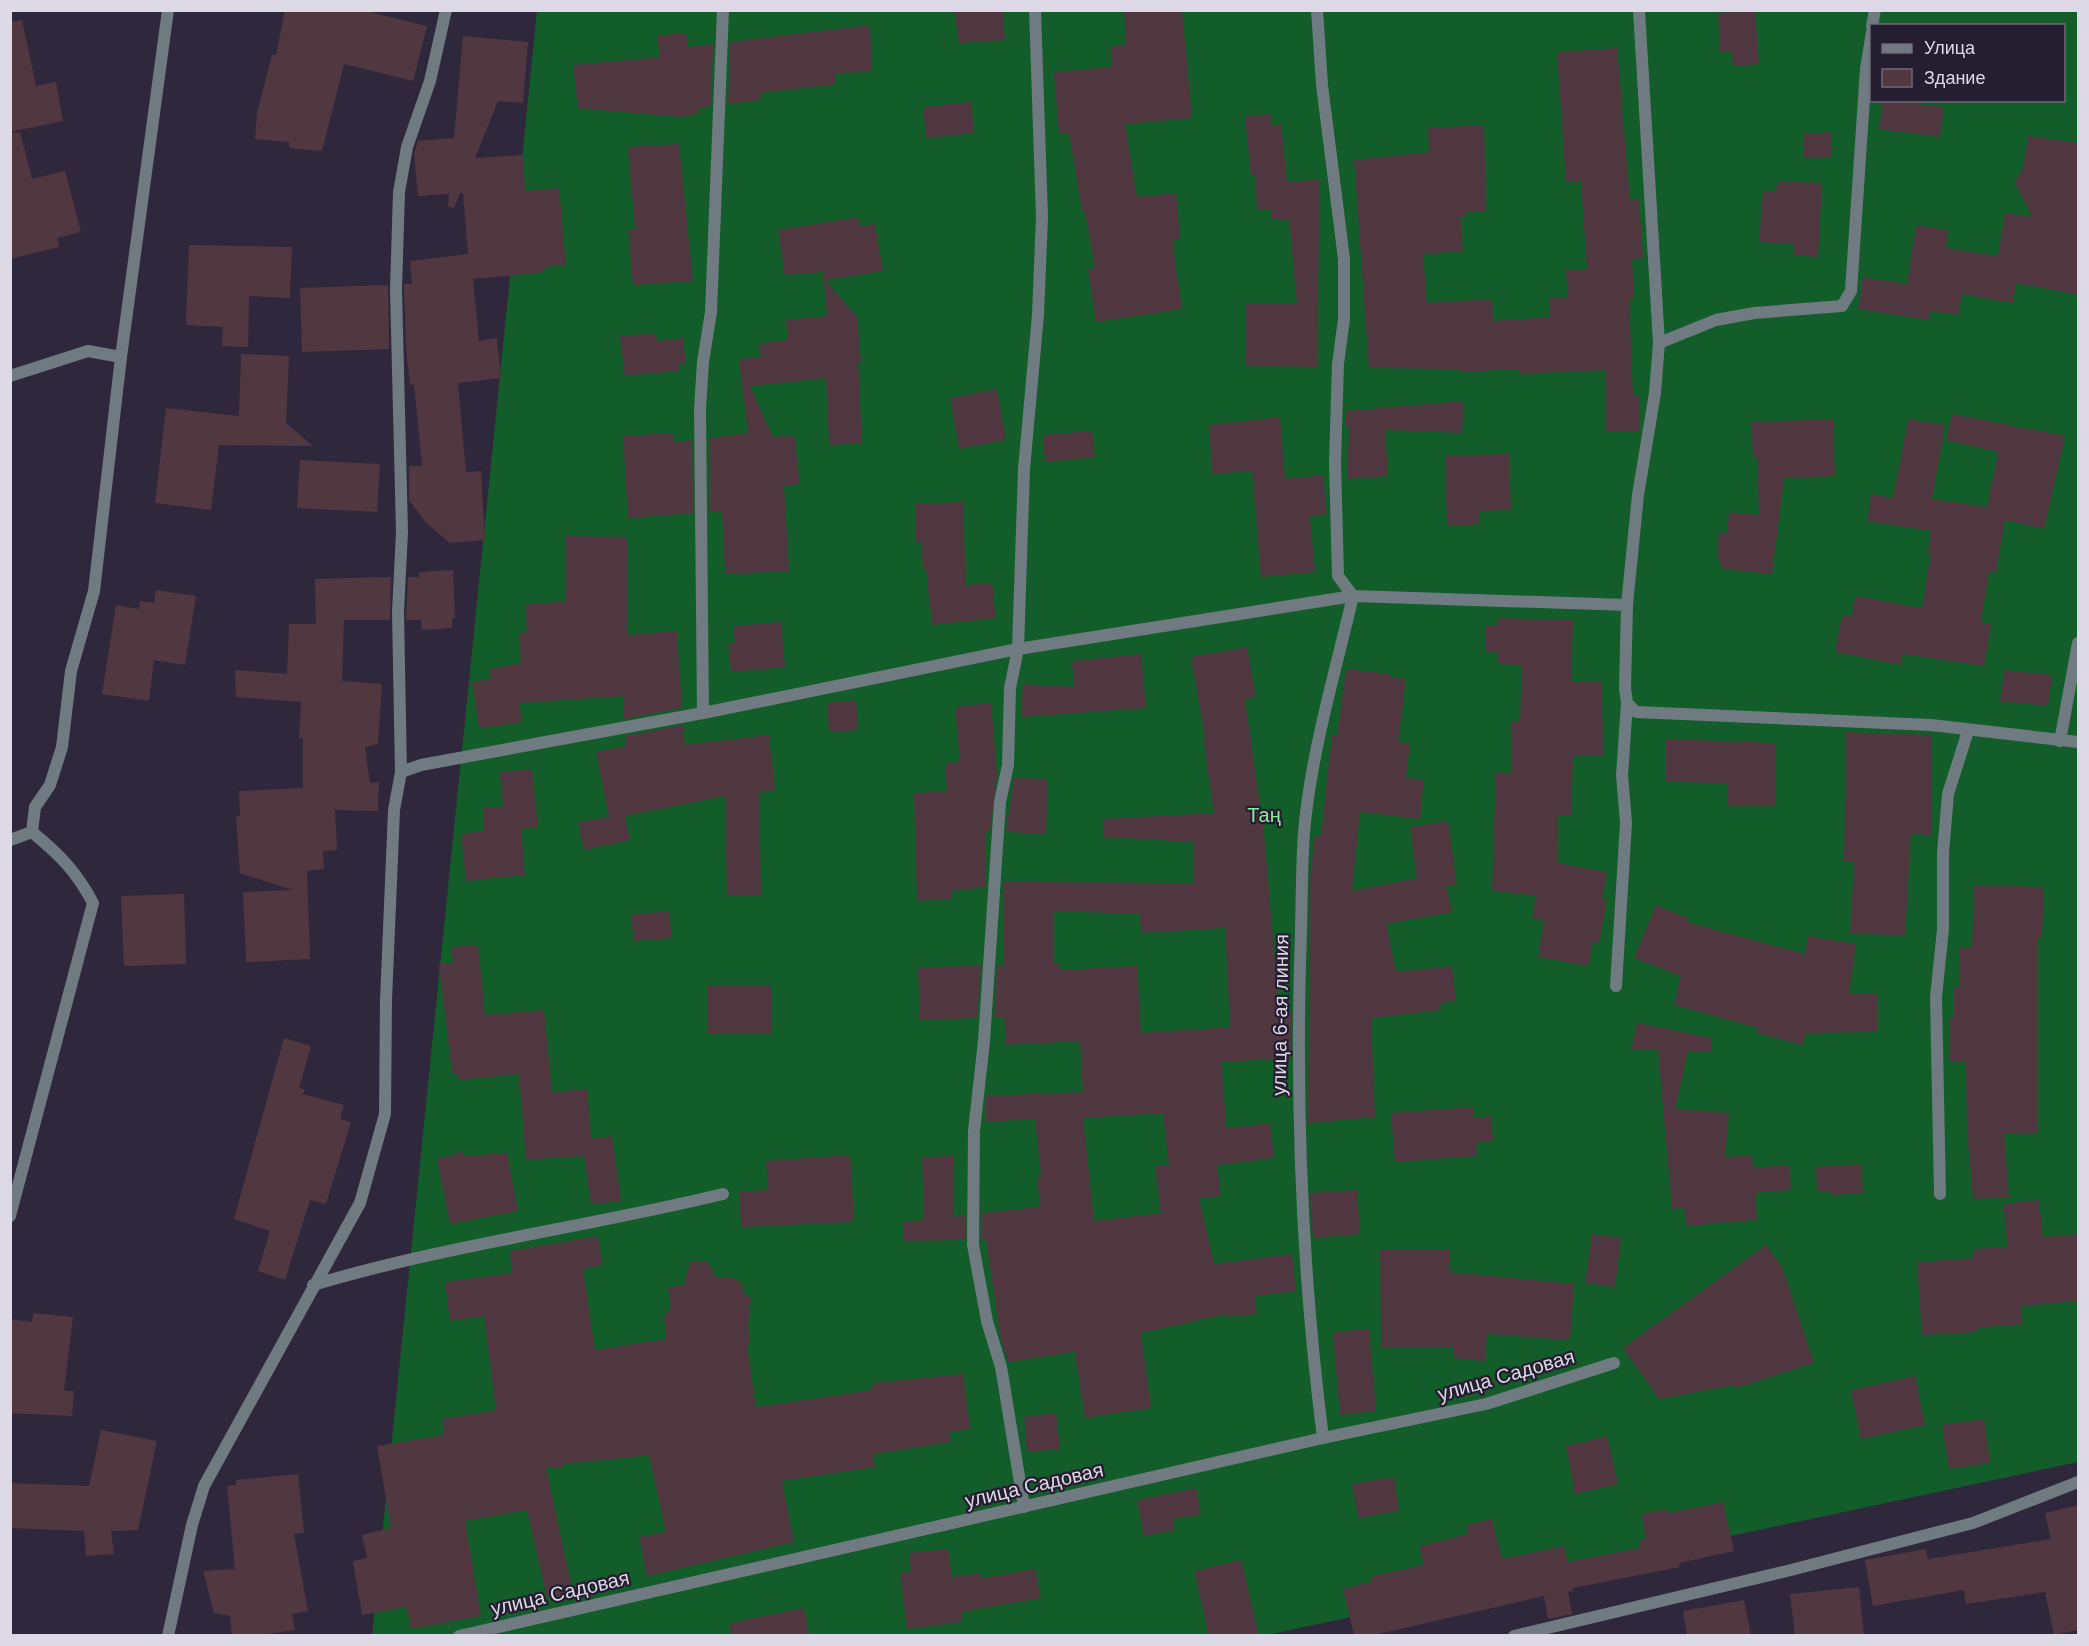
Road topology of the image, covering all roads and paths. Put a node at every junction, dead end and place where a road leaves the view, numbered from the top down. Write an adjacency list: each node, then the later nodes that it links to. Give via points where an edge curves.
1 (168, 10): 9 (street)
2 (446, 10): 20 (street, via 430,81 407,147 399,192 396,289 402,532 398,612)
3 (723, 10): 16 (street, via 711,312 702,362 700,409)
4 (1035, 10): 14 (street, via 1042,217 1024,469)
5 (1317, 10): 11 (street, via 1322,85 1344,259 1335,462 1338,576)
6 (1639, 10): 8 (street)
7 (1870, 44): 8 (street, via 1851,291 1842,306 1716,320)
8 (1659, 343): 12 (street)
9 (121, 357): 10 (street, via 88,351); 21 (street, via 94,591 71,670 62,747 50,785 35,807)
10 (10, 376)
11 (1353, 596): 12 (street); 14 (street); 29 (street, улица 6-ая линия, via 1314,768 1304,831 1299,1142)
12 (1627, 606): 15 (street)
13 (2079, 643): 18 (street)
14 (1018, 649): 16 (street); 31 (street, via 1010,688 1008,765 1000,802 972,1194 973,1245 987,1321 1001,1366)
15 (1627, 703): 17 (street, via 1636,712 1932,725); 23 (street, via 1622,775 1626,823)
16 (704, 713): 20 (street, via 421,765)
17 (1968, 731): 18 (street); 25 (street, via 1948,794 1943,853 1936,997)
18 (2060, 741): 19 (street)
19 (2079, 742)
20 (401, 772): 27 (street, via 394,822 385,1114 360,1203)
21 (32, 832): 22 (street); 26 (street, via 66,861 93,903)
22 (10, 840)
23 (1616, 986)
24 (723, 1194): 27 (street, via 642,1214 373,1267)
25 (1940, 1194)
26 (10, 1216)
27 (313, 1285): 32 (street, via 204,1486)
28 (1614, 1363): 29 (street, улица Садовая, via 1486,1404)
29 (1323, 1438): 31 (street, улица Садовая)
30 (2079, 1482): 34 (street, via 1973,1523)
31 (1024, 1507): 33 (street, улица Садовая)
32 (168, 1635)
33 (459, 1635)
34 (1514, 1635)

